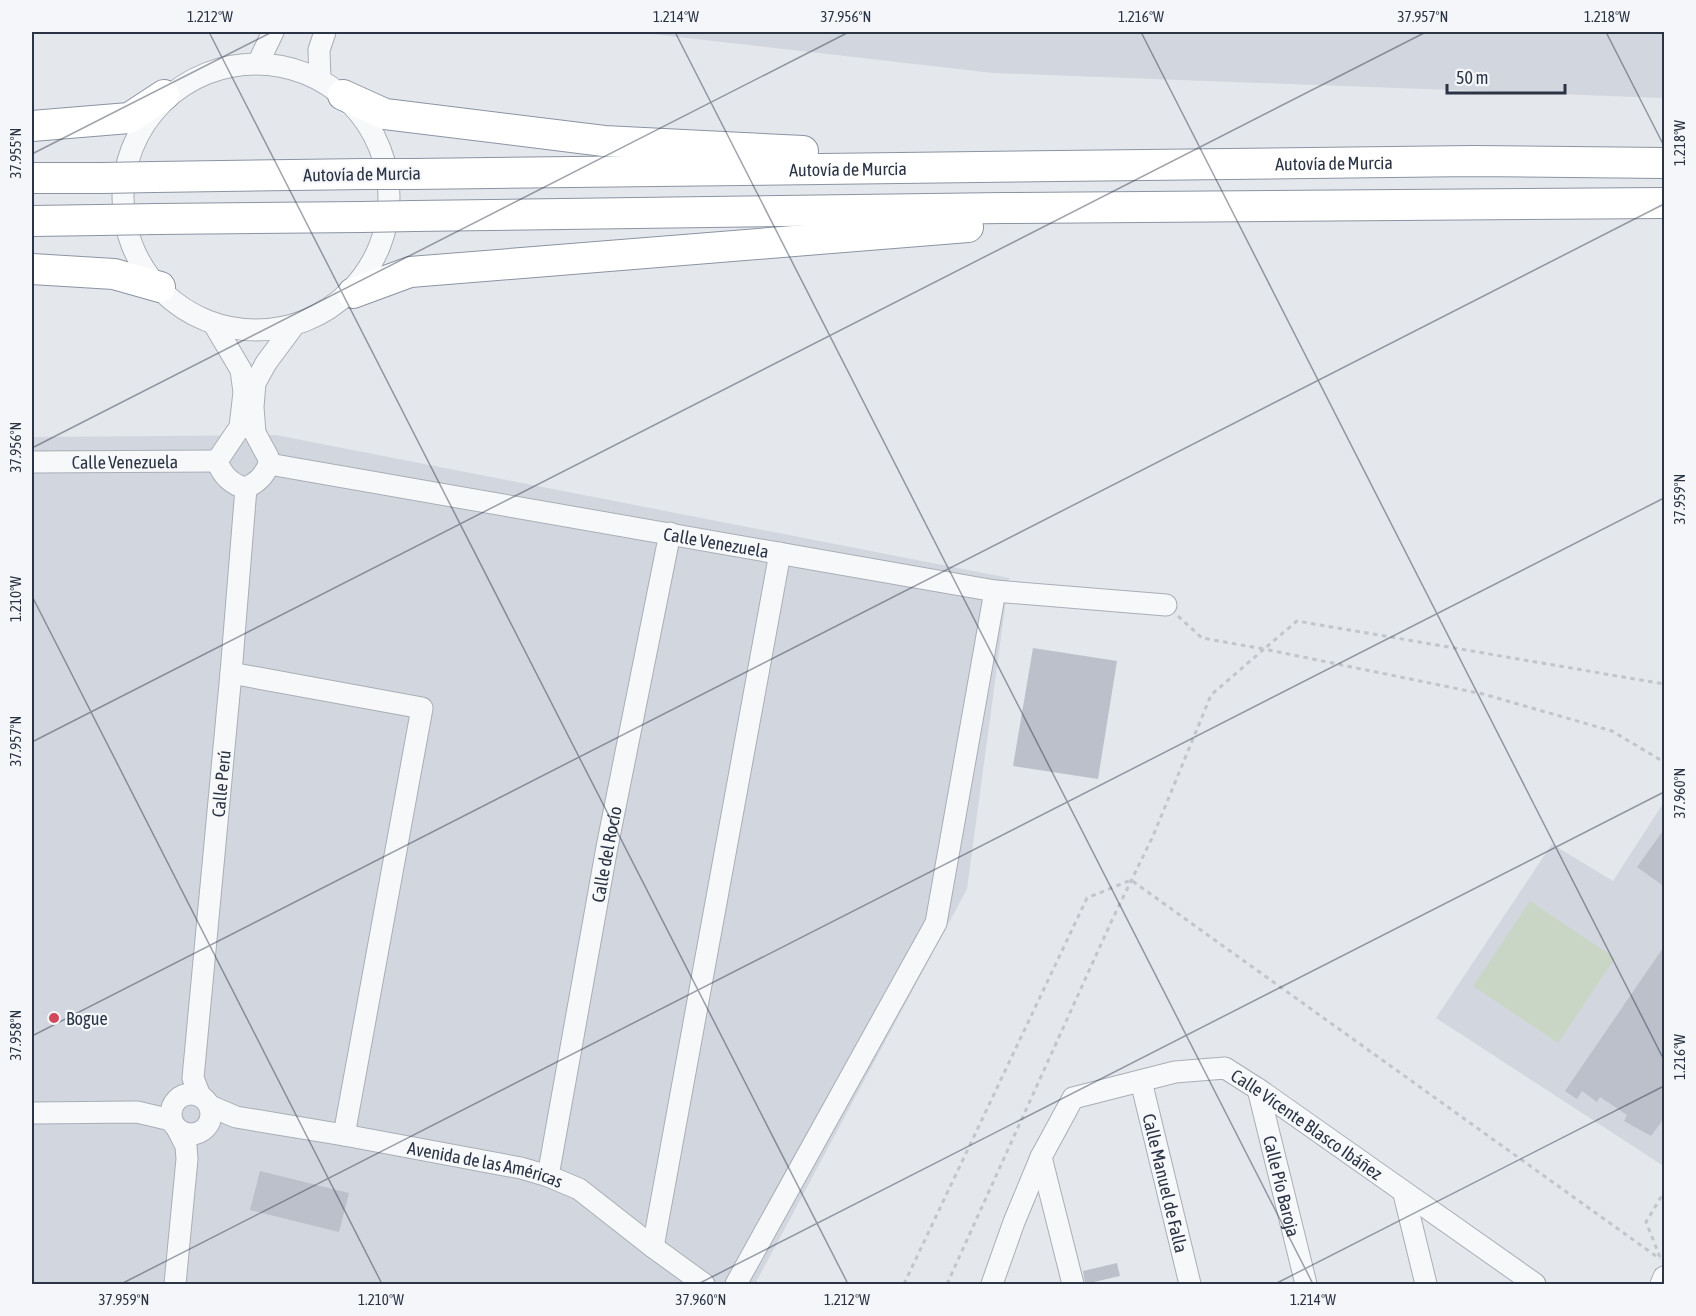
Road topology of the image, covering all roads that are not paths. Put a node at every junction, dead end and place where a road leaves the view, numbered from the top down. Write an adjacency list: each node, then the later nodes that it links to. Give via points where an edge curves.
1 (273, 32): 3 (street)
2 (325, 32): 4 (street, via 319,50)
3 (259, 62): 4 (street); 5 (street, via 196,75)
4 (331, 87): 8 (highway, via 385,114 604,141); 15 (street, via 370,122 389,188 381,247)
5 (164, 95): 6 (highway, via 129,118); 14 (street, via 140,127 123,182 129,232)
6 (32, 126)
7 (1665, 163): 8 (highway, Autovía de Murcia, via 1473,161)
8 (1102, 166): 9 (highway, Autovía de Murcia, bridge)
9 (32, 178)
10 (1665, 203): 11 (highway)
11 (1217, 207): 12 (highway, bridge); 15 (highway, via 410,272)
12 (32, 221)
13 (32, 269): 14 (highway, via 114,274)
14 (160, 287): 16 (street)
15 (353, 293): 17 (street)
16 (215, 326): 17 (street, via 255,332); 18 (street, via 241,370 244,392 240,427)
17 (292, 328): 20 (street, via 255,383 255,433)
18 (217, 461): 19 (street, Calle Venezuela); 21 (street, via 236,486)
19 (32, 462)
20 (269, 464): 21 (street, via 256,483); 22 (street, Calle Venezuela)
21 (246, 488): 26 (street, Calle Perú)
22 (670, 533): 23 (street, Calle Venezuela); 33 (street, Calle del Rocío, via 607,847)
23 (780, 553): 24 (street, Calle Venezuela); 35 (street)
24 (995, 591): 25 (street, Calle Venezuela); 38 (street, via 936,923)
25 (1166, 605)
26 (231, 674): 29 (street, Calle Perú); 31 (street, via 422,708)
27 (1141, 1081): 28 (street, Calle Vicente Blasco Ibáñez, via 1175,1072 1225,1068); 32 (street, Calle Vicente Blasco Ibáñez, via 1073,1098); 41 (street, Calle Manuel de Falla)
28 (1258, 1089): 34 (street, Calle Vicente Blasco Ibáñez); 42 (street, Calle Pío Baroja)
29 (191, 1109): 30 (street); 31 (street, Avenida de las Américas); 36 (street, Calle Perú)
30 (32, 1113)
31 (344, 1135): 33 (street, Avenida de las Américas)
32 (1041, 1157): 39 (street, Calle Vicente Blasco Ibáñez); 40 (street)
33 (548, 1176): 35 (street, Avenida de las Américas, via 579,1189)
34 (1404, 1194): 43 (street); 44 (street, Calle Vicente Blasco Ibáñez)
35 (653, 1247): 37 (street, Avenida de las Américas)
36 (175, 1284)
37 (705, 1284)
38 (736, 1284)
39 (992, 1284)
40 (1073, 1284)
41 (1190, 1284)
42 (1306, 1284)
43 (1426, 1284)
44 (1535, 1284)

